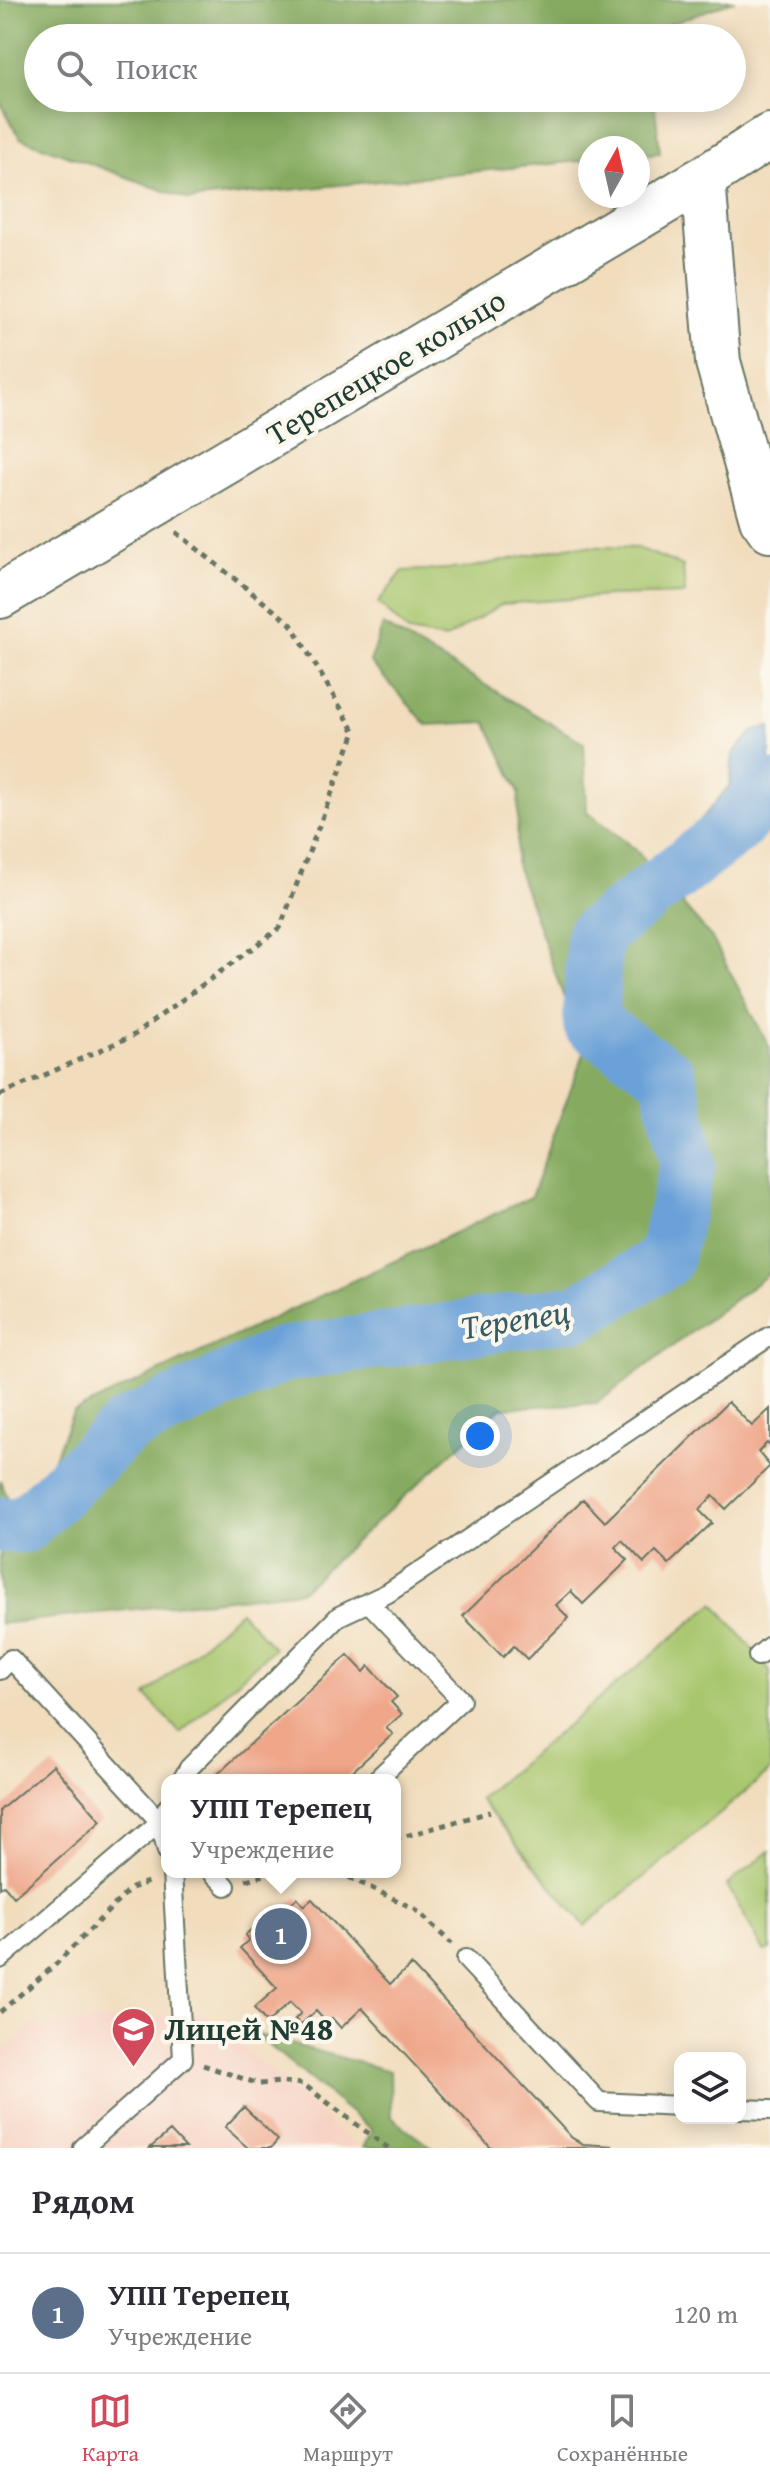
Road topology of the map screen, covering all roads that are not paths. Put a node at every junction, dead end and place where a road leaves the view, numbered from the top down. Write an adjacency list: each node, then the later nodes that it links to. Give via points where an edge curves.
1 (770, 136): 2 (street, Терепецкое кольцо)
2 (703, 179): 3 (street, via 718,362 762,519); 4 (street, Терепецкое кольцо)
3 (770, 530)
4 (0, 596)
5 (770, 1336): 6 (lane)
6 (368, 1602): 8 (lane, via 339,1616); 9 (lane, via 461,1700)
7 (0, 1670): 10 (lane, via 11,1659)
8 (186, 1774)
9 (382, 1774)
10 (161, 1816)
11 (161, 1823): 15 (lane)
12 (172, 1878): 20 (lane, via 183,2059)
13 (218, 1878): 14 (lane)
14 (226, 1886)
15 (0, 1959)
16 (466, 1959): 17 (lane, via 599,2102)
17 (674, 2106)
18 (746, 2109): 19 (lane)
19 (770, 2110)
20 (83, 2148)

